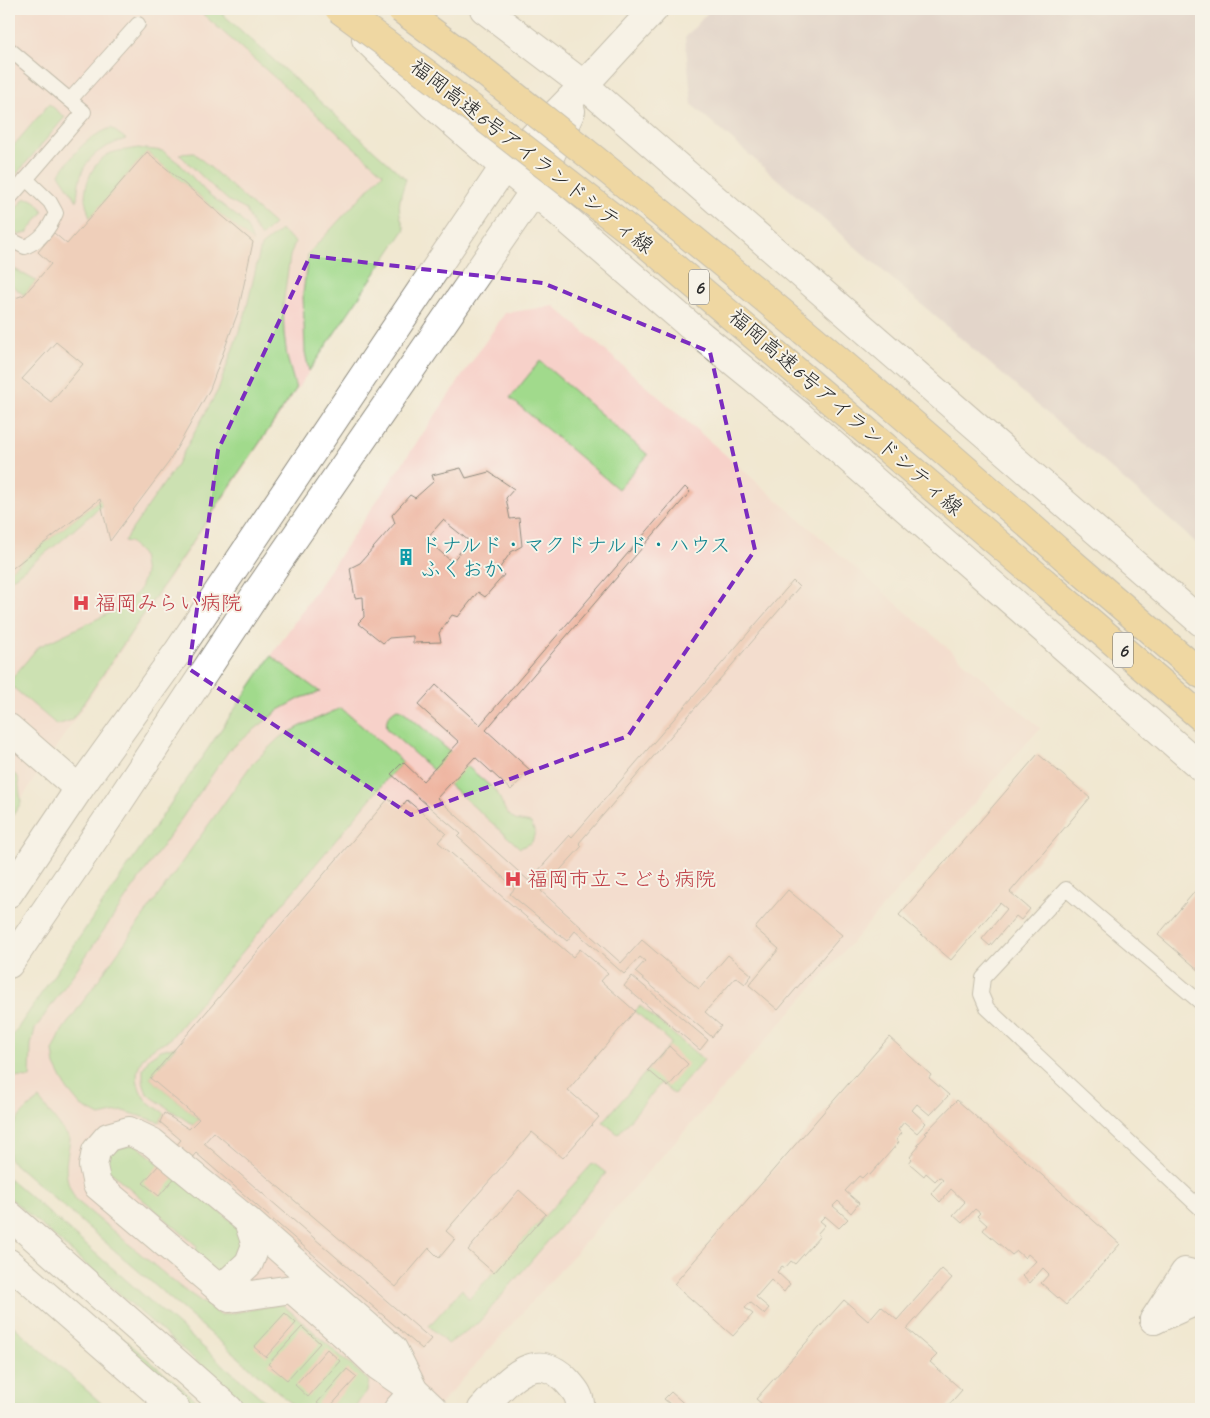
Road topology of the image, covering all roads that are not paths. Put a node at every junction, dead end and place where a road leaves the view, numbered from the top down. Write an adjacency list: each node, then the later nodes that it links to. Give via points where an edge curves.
1 (334, 9): 10 (street, via 433,105)
2 (339, 9): 17 (highway, 福岡高速6号アイランドシティ線 / 6, bridge, via 642,240)
3 (401, 9): 16 (highway, 福岡高速6号アイランドシティ線 / 6, bridge, via 686,232 952,457)
4 (484, 9): 8 (street)
5 (654, 9): 8 (street)
6 (138, 24): 9 (lane)
7 (9, 49): 9 (lane)
8 (584, 85): 10 (street); 12 (street); 15 (street)
9 (70, 100): 11 (lane, via 84,112)
10 (504, 167): 12 (street); 20 (street, via 177,653)
11 (26, 179): 13 (lane); 14 (lane, via 50,202 56,213 52,224 36,242 25,247)
12 (534, 190): 19 (street, via 702,336 798,414); 22 (street, via 260,588)
13 (9, 199)
14 (9, 239)
15 (1201, 622)
16 (1201, 674)
17 (1201, 717)
18 (9, 728): 20 (street)
19 (1201, 767)
20 (79, 789): 21 (street)
21 (9, 893)
22 (9, 964)
23 (1201, 1003): 24 (lane, via 1066,889 984,978 981,994 987,1008)
24 (1201, 1210)
25 (9, 1215): 33 (street)
26 (248, 1222): 29 (street, via 256,1246 249,1263); 29 (street, via 152,1142 129,1131 108,1137 96,1151 93,1166 97,1185); 31 (street, via 393,1349)
27 (9, 1263): 32 (street)
28 (1201, 1276): 30 (street, via 1185,1272 1154,1320)
29 (220, 1290): 31 (street, via 230,1298 292,1289 353,1342)
30 (1201, 1299)
31 (415, 1403)
32 (176, 1409)
33 (229, 1409)
34 (482, 1409): 35 (street, via 509,1380 524,1370 542,1366 561,1374 581,1399)
35 (580, 1409)

